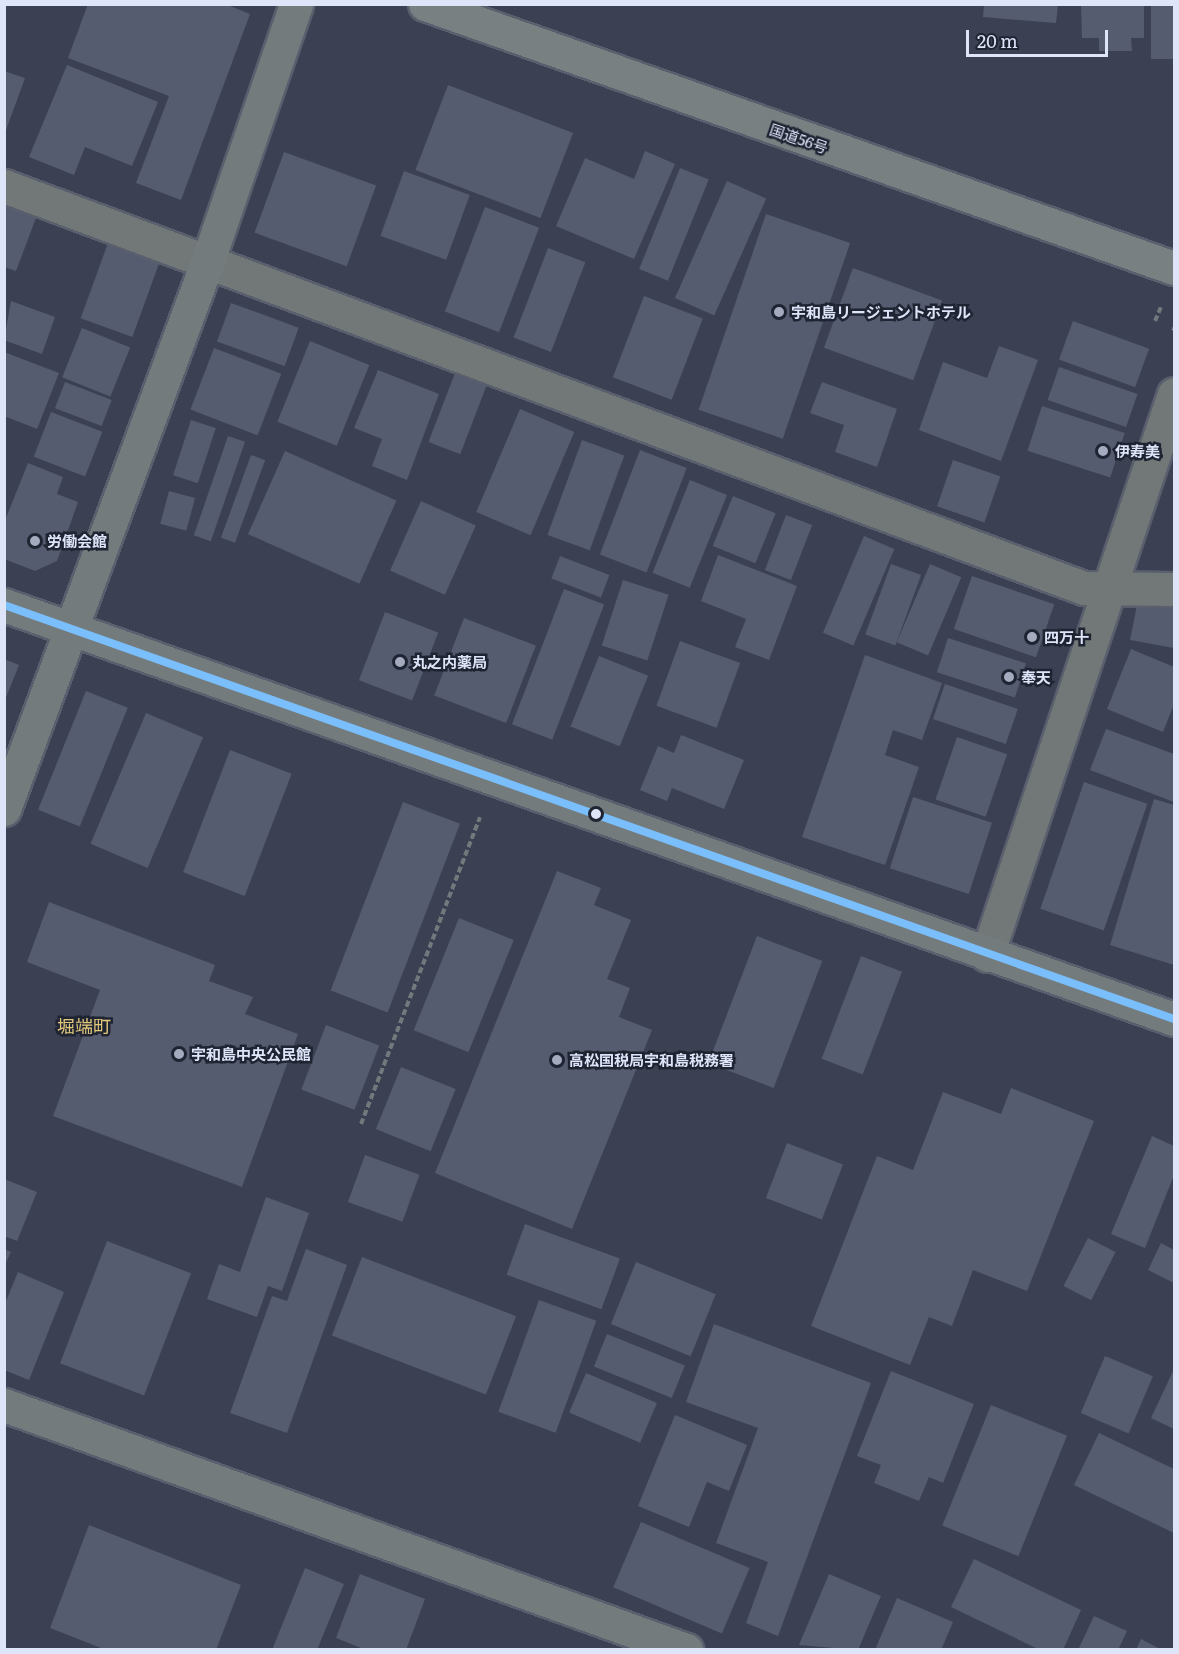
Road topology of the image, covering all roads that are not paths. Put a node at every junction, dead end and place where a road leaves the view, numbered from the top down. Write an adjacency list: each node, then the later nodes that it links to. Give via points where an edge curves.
1 (296, 4): 4 (street)
2 (425, 4): 5 (highway, 国道56号)
3 (4, 186): 4 (street)
4 (207, 263): 8 (street, via 1084,588); 10 (street)
5 (1174, 268)
6 (1174, 394): 8 (street)
7 (1174, 589): 8 (street)
8 (1111, 592): 12 (street)
9 (4, 605): 10 (street)
10 (69, 629): 11 (street); 12 (street)
11 (4, 809)
12 (987, 954): 13 (street)
13 (1174, 1019)
14 (4, 1405): 15 (street)
15 (686, 1650)

